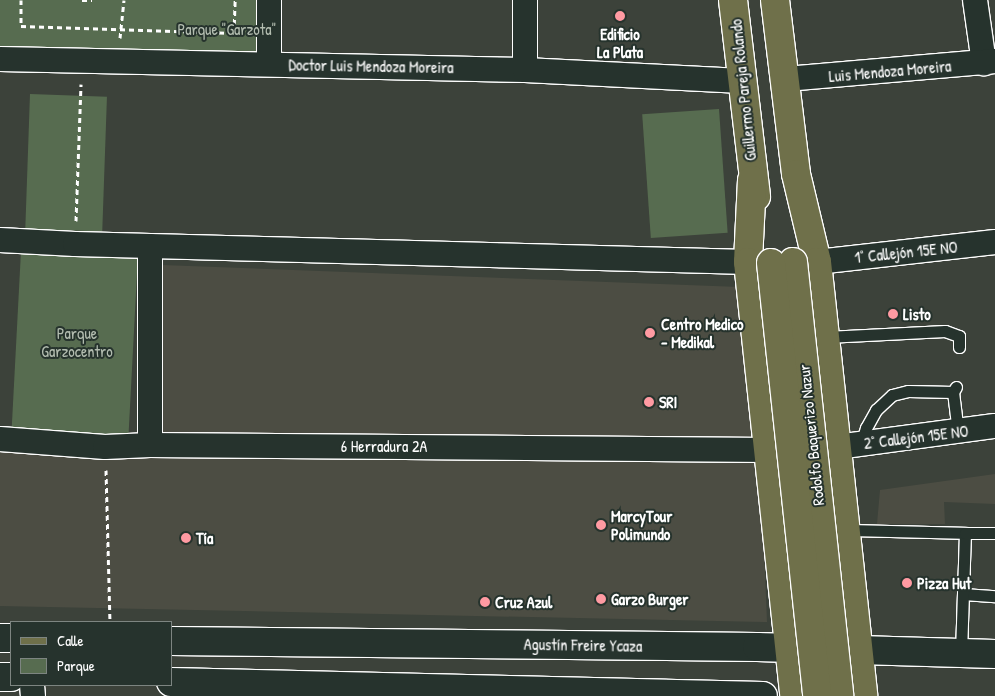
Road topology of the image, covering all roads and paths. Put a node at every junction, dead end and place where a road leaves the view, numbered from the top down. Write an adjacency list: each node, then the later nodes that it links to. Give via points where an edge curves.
1 (21, 0): 11 (path, via 21,26)
2 (82, 0): 3 (path)
3 (92, 0)
4 (124, 0): 11 (path)
5 (235, 0): 11 (path, via 234,33)
6 (269, 0): 16 (street)
7 (525, 0): 17 (street)
8 (733, 0): 19 (main road, Guillermo Pareja Rolando)
9 (775, 0): 18 (main road)
10 (975, 0): 15 (street)
11 (120, 29): 14 (path)
12 (0, 59): 13 (street, Doctor Luis Mendoza Moreira)
13 (82, 61): 14 (street, Doctor Luis Mendoza Moreira); 23 (path)
14 (120, 61): 16 (street, Doctor Luis Mendoza Moreira)
15 (990, 62): 18 (street, Luis Mendoza Moreira)
16 (269, 64): 17 (street, Doctor Luis Mendoza Moreira)
17 (525, 70): 19 (street, Doctor Luis Mendoza Moreira)
18 (786, 79): 25 (main road, Rodolfo Baquerizo Nazur, via 796,174)
19 (742, 81): 20 (main road, Guillermo Pareja Rolando)
20 (752, 180): 25 (main road, Rodolfo Baquerizo Nazur)
21 (0, 240): 23 (street)
22 (995, 242): 25 (street, 1° Callejón 15E NO)
23 (75, 244): 24 (street)
24 (150, 246): 25 (street); 31 (street)
25 (782, 262): 26 (main road); 34 (main road); 53 (main road, Rodolfo Baquerizo Nazur, bridge); 54 (main road, Rodolfo Baquerizo Nazur, bridge)
26 (826, 336): 27 (lane, via 945,331 959,336); 32 (main road)
27 (959, 347)
28 (995, 426): 29 (street, 2° Callejón 15E NO)
29 (958, 432): 32 (street, 2° Callejón 15E NO); 32 (lane, via 955,389 908,391 892,395 876,410 866,428)
30 (0, 439): 33 (street, 6 Herradura 2A)
31 (150, 445): 33 (street, 6 Herradura 2A); 34 (street, 6 Herradura 2A)
32 (849, 446): 35 (main road)
33 (105, 447): 42 (path)
34 (768, 450): 39 (main road)
35 (845, 530): 36 (lane); 38 (main road)
36 (965, 532): 37 (lane); 40 (lane)
37 (995, 533)
38 (850, 569): 39 (main road, via 842,590 823,600 802,597 794,592); 45 (main road)
39 (781, 574): 44 (main road)
40 (963, 594): 41 (lane); 46 (lane)
41 (995, 596)
42 (110, 621)
43 (172, 641): 44 (main road, Agustín Freire Ycaza)
44 (789, 648): 45 (main road, Agustín Freire Ycaza); 52 (main road)
45 (858, 650): 46 (main road, Agustín Freire Ycaza); 55 (main road)
46 (961, 653): 47 (main road, Agustín Freire Ycaza)
47 (995, 654)
48 (187, 687): 49 (main road)
49 (480, 693): 50 (main road)
50 (619, 694): 51 (main road)
51 (763, 696)
52 (794, 696)
53 (817, 696)
54 (839, 696)
55 (863, 696)

